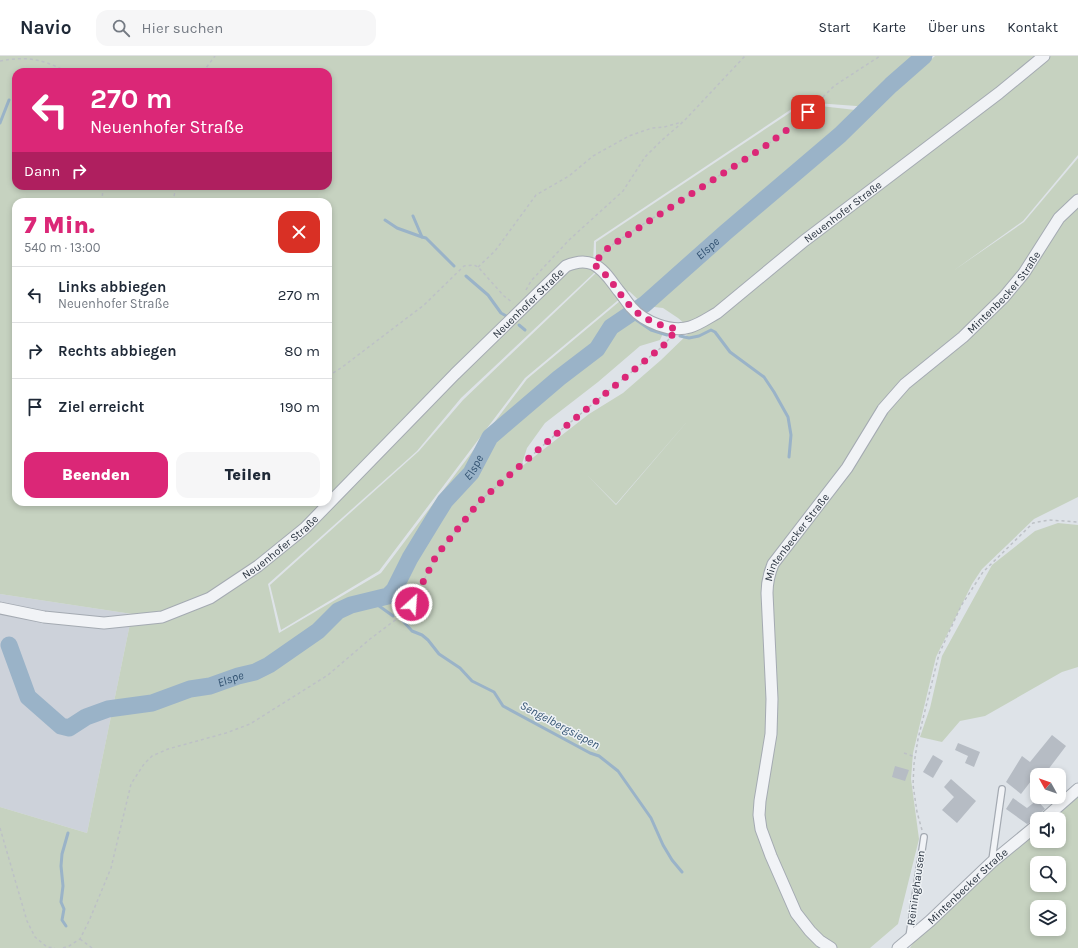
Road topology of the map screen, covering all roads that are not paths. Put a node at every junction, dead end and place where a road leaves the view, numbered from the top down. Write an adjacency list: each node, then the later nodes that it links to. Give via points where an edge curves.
1 (1044, 56): 3 (street, Neuenhofer Straße, via 804,241 717,312 689,328 677,329 656,324 636,311 593,264 575,262 566,266 455,374)
2 (1078, 200): 13 (street, Mintenbecker Straße, via 1059,218 1024,273 1004,297 962,337 905,384 883,409 847,468 773,564 770,572 767,593 771,734 760,801 761,829 796,913 810,931)
3 (332, 500)
4 (326, 506): 5 (street, Neuenhofer Straße, via 305,528 258,566 210,598 162,616 104,623 44,618)
5 (0, 608)
6 (1002, 789): 11 (lane)
7 (1078, 789): 8 (street)
8 (1052, 812)
9 (1030, 831): 11 (street, Mintenbecker Straße)
10 (924, 837): 12 (lane, Reininghausen)
11 (992, 862): 12 (street, Mintenbecker Straße)
12 (909, 940): 14 (street, Mintenbecker Straße)
13 (831, 948)
14 (898, 948)

